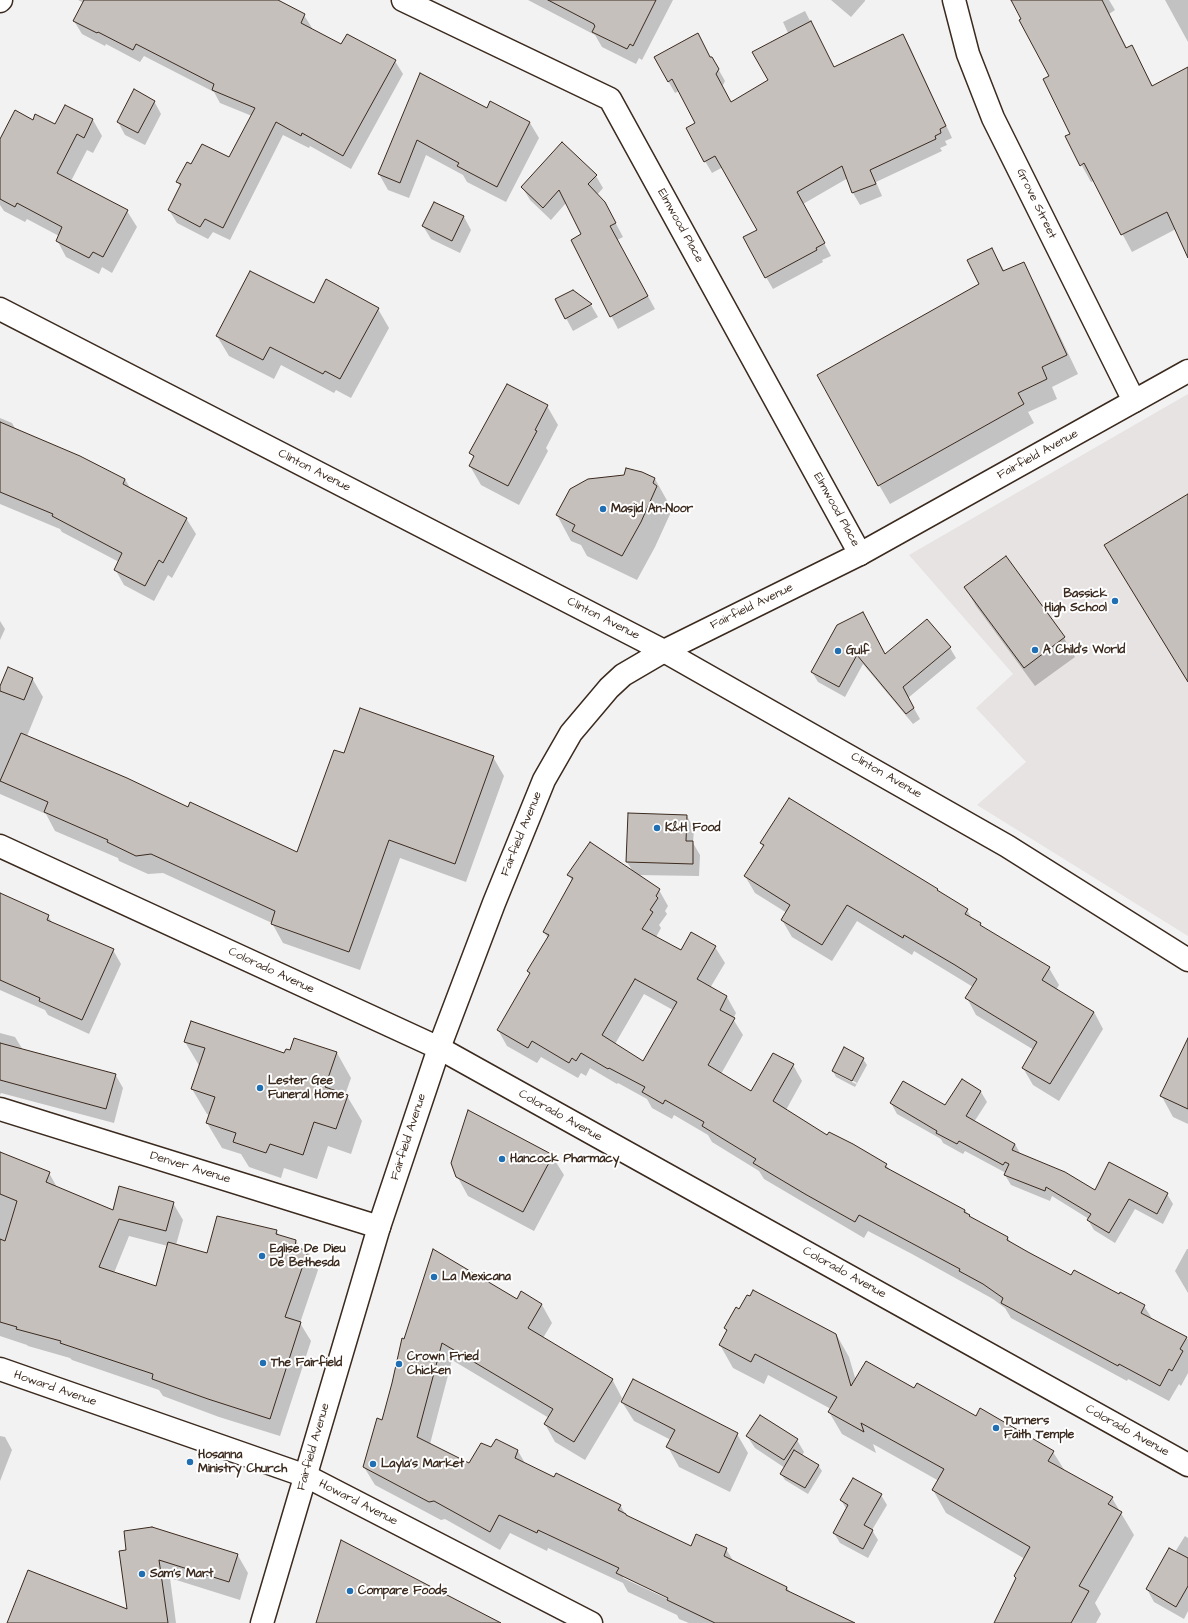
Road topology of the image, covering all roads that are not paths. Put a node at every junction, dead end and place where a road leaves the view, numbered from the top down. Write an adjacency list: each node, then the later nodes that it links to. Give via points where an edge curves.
1 (403, 0): 6 (street, Elmwood Place, via 610,99)
2 (954, 0): 5 (street, Grove Street, via 968,54 993,118)
3 (0, 310): 7 (street, Clinton Avenue)
4 (1188, 371): 5 (street, Fairfield Avenue)
5 (1134, 401): 6 (street, Fairfield Avenue)
6 (860, 554): 7 (street, Fairfield Avenue)
7 (664, 651): 9 (street, Clinton Avenue, via 1007,846); 10 (street, Fairfield Avenue, via 623,675 609,688 571,733 544,780)
8 (0, 846): 10 (street, Colorado Avenue)
9 (1188, 960)
10 (438, 1048): 12 (street, Fairfield Avenue); 14 (street, Colorado Avenue)
11 (0, 1109): 12 (street, Denver Avenue)
12 (379, 1227): 15 (street, Fairfield Avenue)
13 (0, 1369): 15 (street, Howard Avenue)
14 (1188, 1465)
15 (306, 1476): 16 (street, Fairfield Avenue); 17 (street, Howard Avenue)
16 (262, 1623)
17 (591, 1623)

